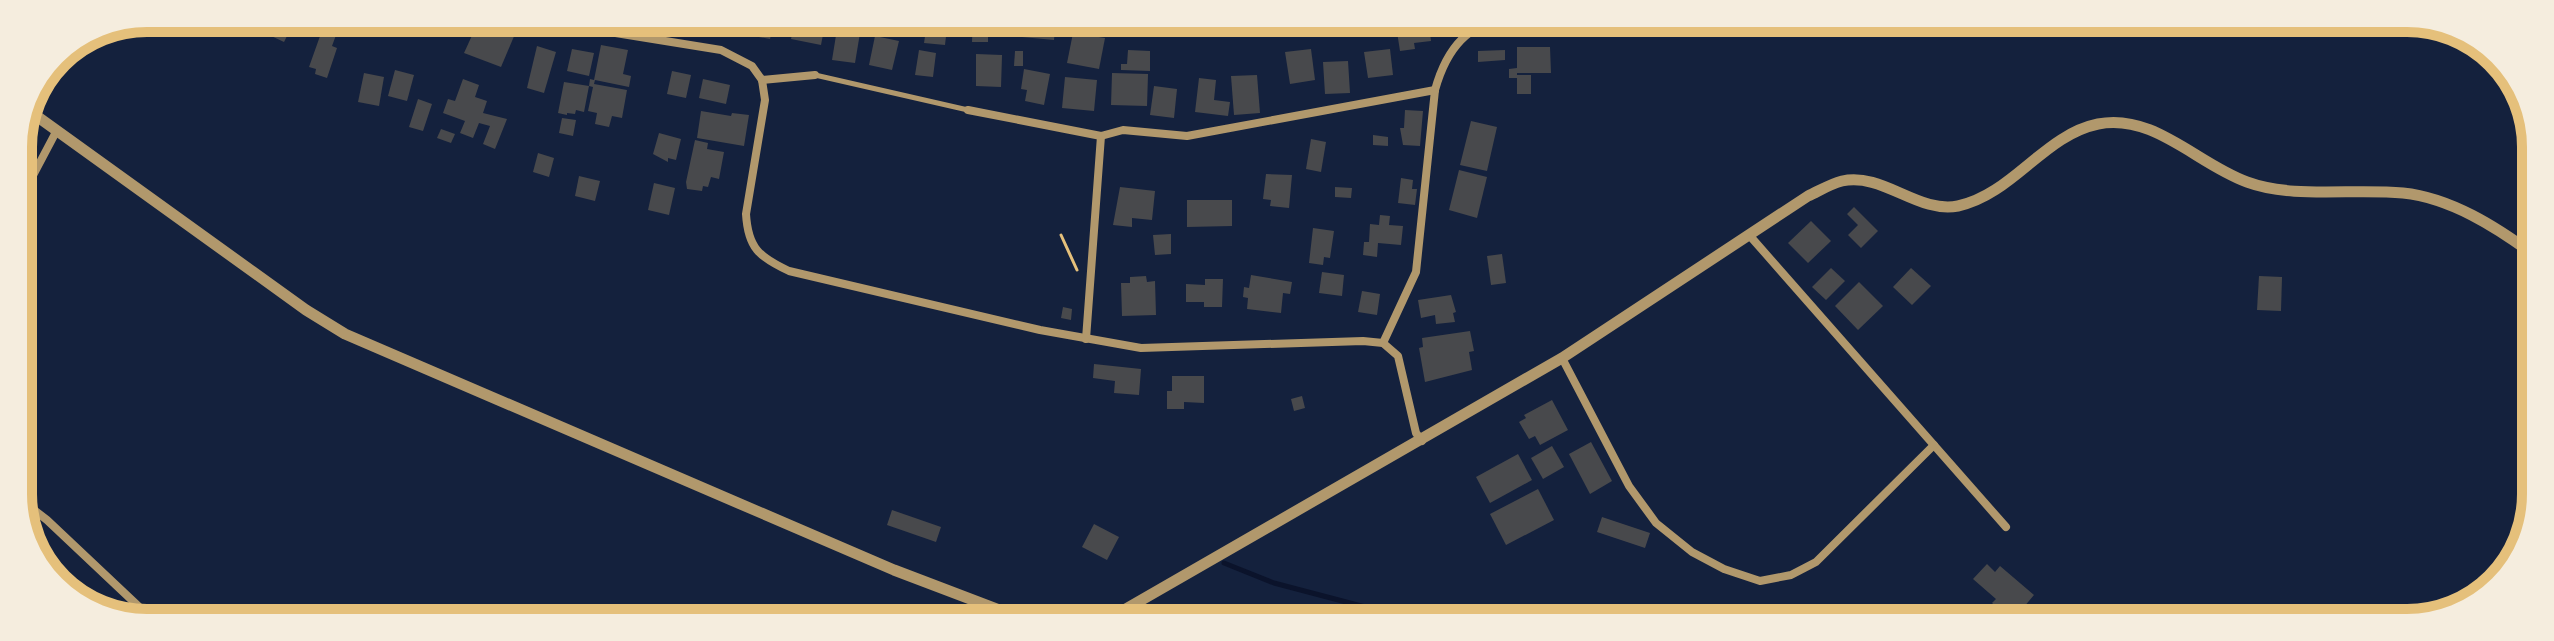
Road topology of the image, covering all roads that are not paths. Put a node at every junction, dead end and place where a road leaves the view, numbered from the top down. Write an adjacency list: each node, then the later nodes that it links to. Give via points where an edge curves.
1 (609, 32): 4 (street, via 721,50 752,66)
2 (1470, 32): 5 (street, via 1449,53)
3 (815, 75): 4 (street); 6 (lane)
4 (762, 80): 13 (street, via 765,100 746,214 753,247 768,261)
5 (1435, 90): 9 (street, via 1187,136 1123,130); 14 (street, via 1416,272)
6 (968, 110): 9 (street)
7 (37, 116): 8 (street)
8 (57, 130): 10 (street); 21 (street, via 345,334 879,564)
9 (1101, 136): 13 (street)
10 (32, 177)
11 (1750, 236): 12 (street, via 1808,196 1842,181 1885,186 1934,206 1957,206 2000,186 2071,132 2121,121 2145,127 2230,174 2270,189 2406,193 2476,218); 15 (street); 17 (street)
12 (2522, 247)
13 (1086, 339): 14 (street, via 1141,348)
14 (1383, 343): 16 (street, via 1398,356)
15 (1562, 358): 16 (street); 17 (street, via 1629,486 1656,523 1692,552 1760,581 1791,575 1816,562)
16 (1422, 441): 22 (street)
17 (1934, 445): 19 (street)
18 (33, 509): 20 (street)
19 (2006, 527)
20 (141, 608)
21 (997, 609)
22 (1130, 609)

